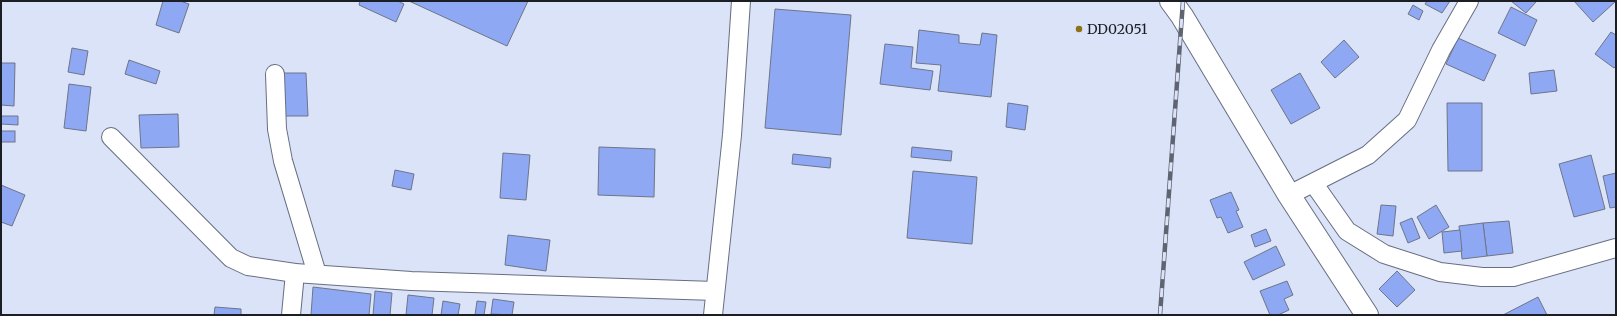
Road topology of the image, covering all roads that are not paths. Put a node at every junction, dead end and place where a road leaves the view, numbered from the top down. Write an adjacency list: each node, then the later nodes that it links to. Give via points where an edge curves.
1 (741, 1): 11 (street, via 732,135)
2 (1171, 1): 7 (main road)
3 (1469, 1): 6 (street, via 1441,50 1407,120 1368,155)
4 (275, 74): 10 (street, via 277,129 283,161)
5 (111, 137): 9 (street, via 231,258 248,266)
6 (1314, 184): 7 (street); 8 (street, via 1347,231 1384,254 1440,272 1482,277 1513,276)
7 (1289, 196): 14 (main road)
8 (1616, 248)
9 (295, 273): 10 (street); 12 (street)
10 (317, 274): 11 (street, via 411,281)
11 (715, 291): 13 (street)
12 (291, 315)
13 (713, 315)
14 (1367, 315)

